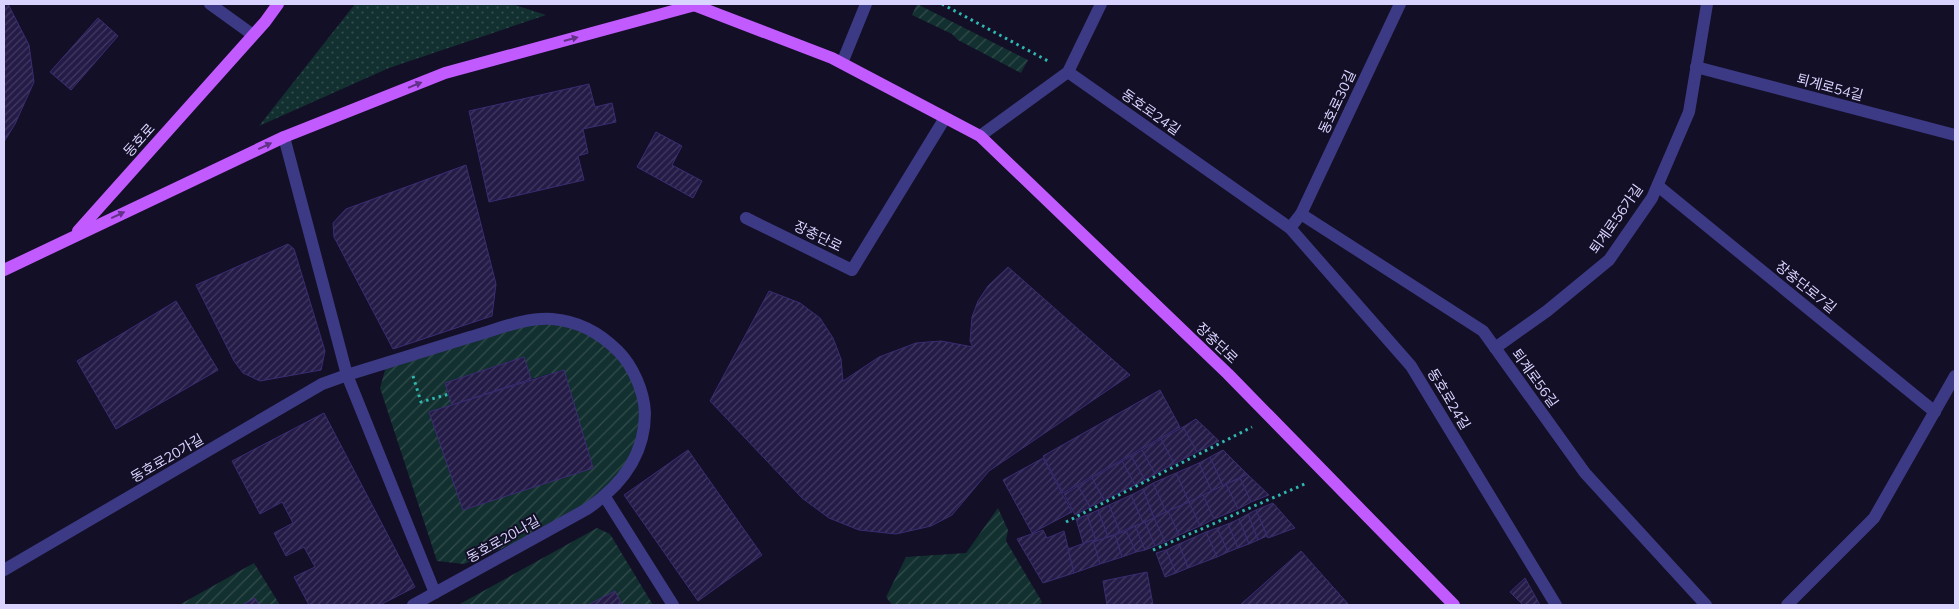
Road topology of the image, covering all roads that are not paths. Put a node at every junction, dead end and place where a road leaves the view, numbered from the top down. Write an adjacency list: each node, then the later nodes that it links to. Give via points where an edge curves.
1 (210, 4): 8 (street)
2 (278, 4): 8 (main road, 동호로)
3 (693, 4): 9 (main road, 장충단로); 15 (main road, one-way to 3, via 446,73)
4 (866, 4): 9 (street)
5 (1101, 4): 11 (street)
6 (1400, 4): 17 (street, 동호로30길)
7 (1707, 4): 10 (street, 퇴계로56가길)
8 (253, 35): 20 (main road, 동호로)
9 (842, 63): 12 (main road, 장충단로)
10 (1696, 68): 13 (street, 퇴계로54길); 16 (street, 퇴계로56가길, via 1689,112)
11 (1068, 72): 14 (street); 19 (street, 동호로24길)
12 (945, 118): 14 (main road, 장충단로); 18 (street, 장충단로, via 852,270)
13 (1955, 135)
14 (980, 136): 30 (main road, 장충단로, via 1270,418)
15 (284, 137): 20 (main road, one-way to 15); 23 (street)
16 (1658, 186): 22 (street, 퇴계로56가길, via 1609,260); 25 (street, 장충단로7길)
17 (1301, 214): 19 (street); 22 (street, 퇴계로56길, via 1483,331)
18 (746, 218)
19 (1290, 228): 33 (street, 동호로24길, via 1411,366)
20 (74, 236): 21 (main road, 동호로)
21 (4, 270)
22 (1495, 348): 34 (street, 퇴계로56길, via 1585,473)
23 (347, 375): 26 (street, 동호로20가길, via 518,323 550,319 579,324 604,338 625,358 639,384 645,412); 28 (street, 동호로20가길, via 322,384); 29 (street)
24 (1955, 376): 25 (street)
25 (1935, 412): 35 (street, via 1874,518)
26 (642, 440): 27 (street, 동호로20나길, via 627,473)
27 (605, 497): 29 (street, 동호로20나길); 32 (street)
28 (4, 570)
29 (435, 593): 31 (street, 동호로20나길)
30 (1449, 604)
31 (413, 605)
32 (674, 605)
33 (1556, 605)
34 (1706, 605)
35 (1787, 605)

